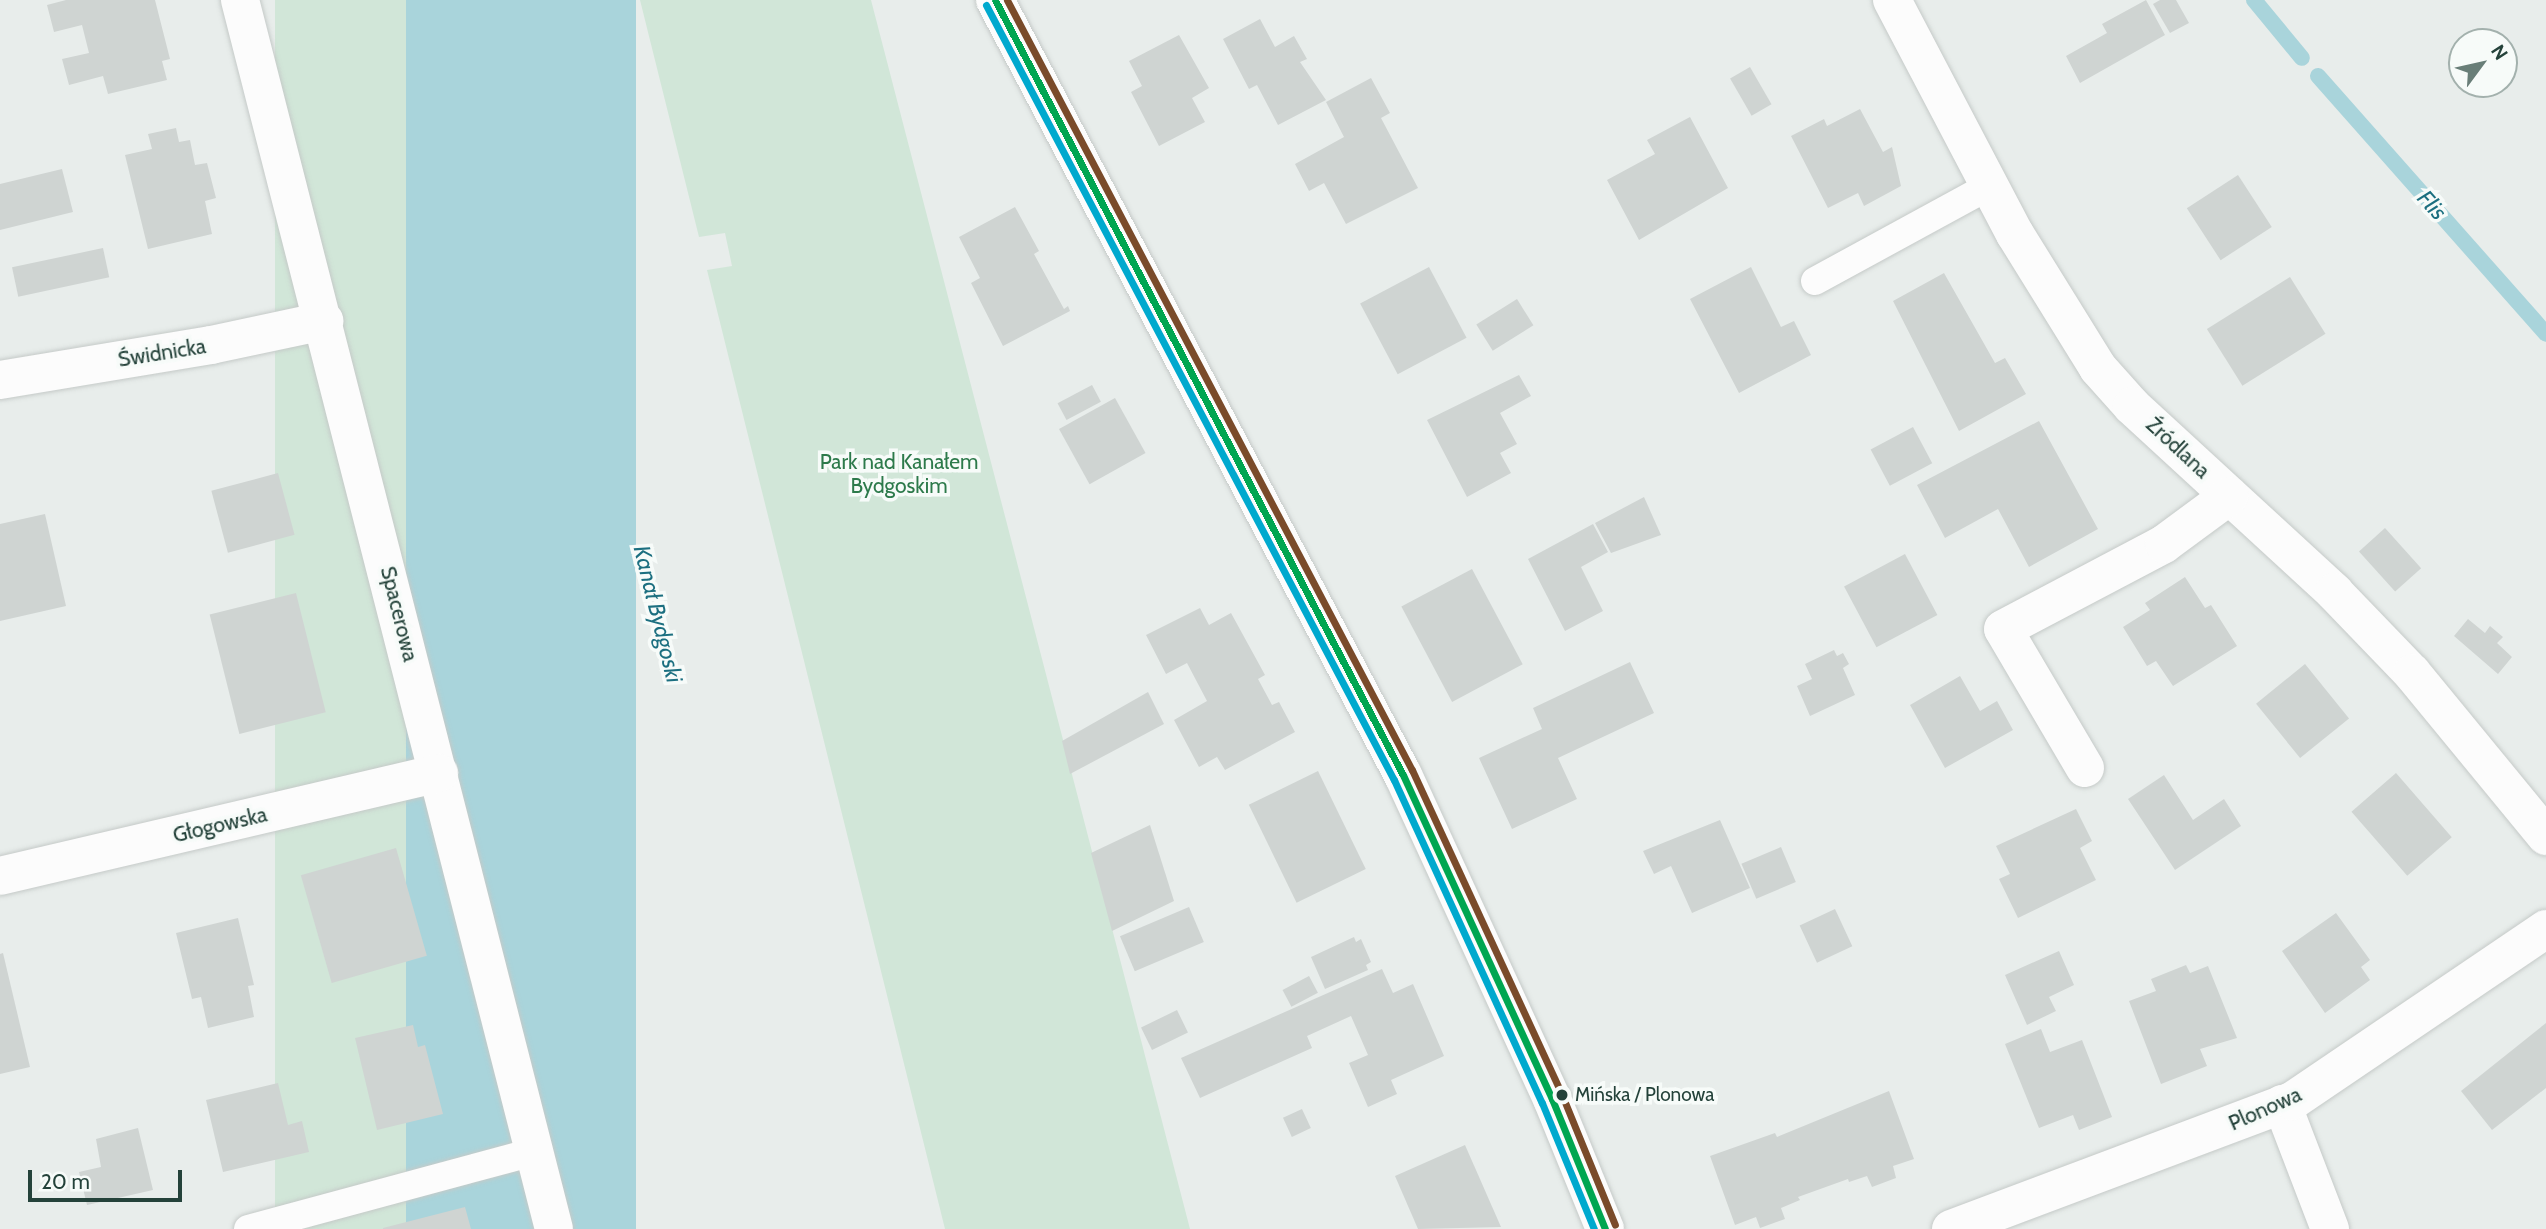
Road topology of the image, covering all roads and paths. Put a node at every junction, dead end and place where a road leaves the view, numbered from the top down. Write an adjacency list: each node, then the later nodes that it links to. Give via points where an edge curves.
1 (240, 0): 6 (street, Spacerowa)
2 (995, 0): 18 (street, via 1403,775 1552,1099)
3 (1892, 0): 4 (street, Źródlana)
4 (1991, 185): 5 (lane); 8 (street, Źródlana, via 2050,293 2098,368)
5 (1815, 281)
6 (324, 321): 7 (street, Świdnicka); 10 (street, Spacerowa)
7 (0, 380)
8 (2229, 496): 9 (street, via 2164,544 2003,629); 11 (street, Źródlana, via 2334,592 2412,673)
9 (2085, 768)
10 (439, 773): 12 (street, Głogowska); 15 (street, Spacerowa)
11 (2546, 836)
12 (0, 876)
13 (2546, 929): 14 (street, Plonowa)
14 (2282, 1104): 19 (street, Plonowa); 20 (street)
15 (534, 1152): 16 (lane); 17 (street, Spacerowa)
16 (248, 1229)
17 (554, 1229)
18 (1605, 1229)
19 (1951, 1229)
20 (2330, 1229)

